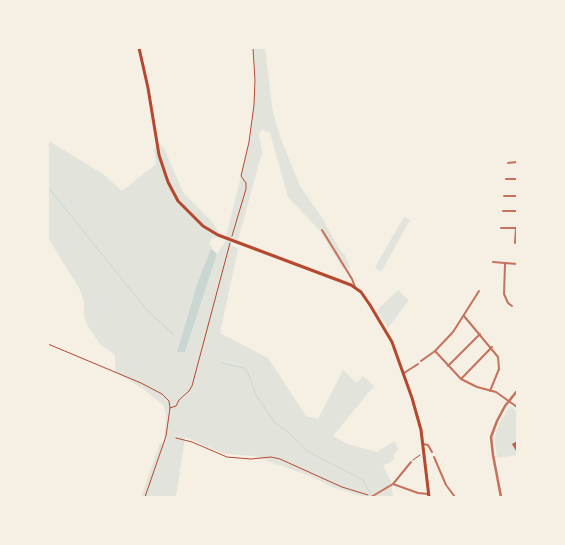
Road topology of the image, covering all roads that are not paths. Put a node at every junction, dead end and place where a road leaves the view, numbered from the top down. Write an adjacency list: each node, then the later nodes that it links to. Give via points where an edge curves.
1 (139, 48): 17 (main road, via 159,155 178,201 203,226 218,235)
2 (517, 162): 3 (street)
3 (508, 163)
4 (506, 179): 5 (street)
5 (517, 179)
6 (504, 196): 7 (street)
7 (517, 196)
8 (503, 211): 9 (street)
9 (517, 211)
10 (501, 228): 11 (street)
11 (516, 228): 13 (street)
12 (322, 230): 17 (street, via 352,279)
13 (515, 243)
14 (493, 262): 15 (street)
15 (505, 264): 16 (street); 19 (street, via 504,294)
16 (517, 264)
17 (354, 287): 27 (main road, via 366,298 384,327)
18 (479, 291): 20 (street)
19 (512, 306)
20 (464, 316): 21 (street); 23 (street)
21 (480, 334): 22 (street); 26 (street)
22 (492, 348): 28 (street); 29 (street, via 498,357 499,369)
23 (435, 351): 24 (street); 26 (street)
24 (421, 361)
25 (418, 364): 27 (street)
26 (448, 366): 28 (street)
27 (404, 372): 33 (main road)
28 (461, 379): 29 (street)
29 (490, 390): 31 (street)
30 (517, 391): 31 (street)
31 (509, 400): 32 (street); 41 (street, via 493,427 491,437)
32 (517, 407)
33 (423, 444): 34 (street, via 428,445); 38 (main road)
34 (432, 452)
35 (434, 457): 40 (street, via 446,485)
36 (411, 462): 37 (street)
37 (393, 484): 38 (street); 39 (street)
38 (428, 496)
39 (371, 497)
40 (455, 497)
41 (501, 497)

